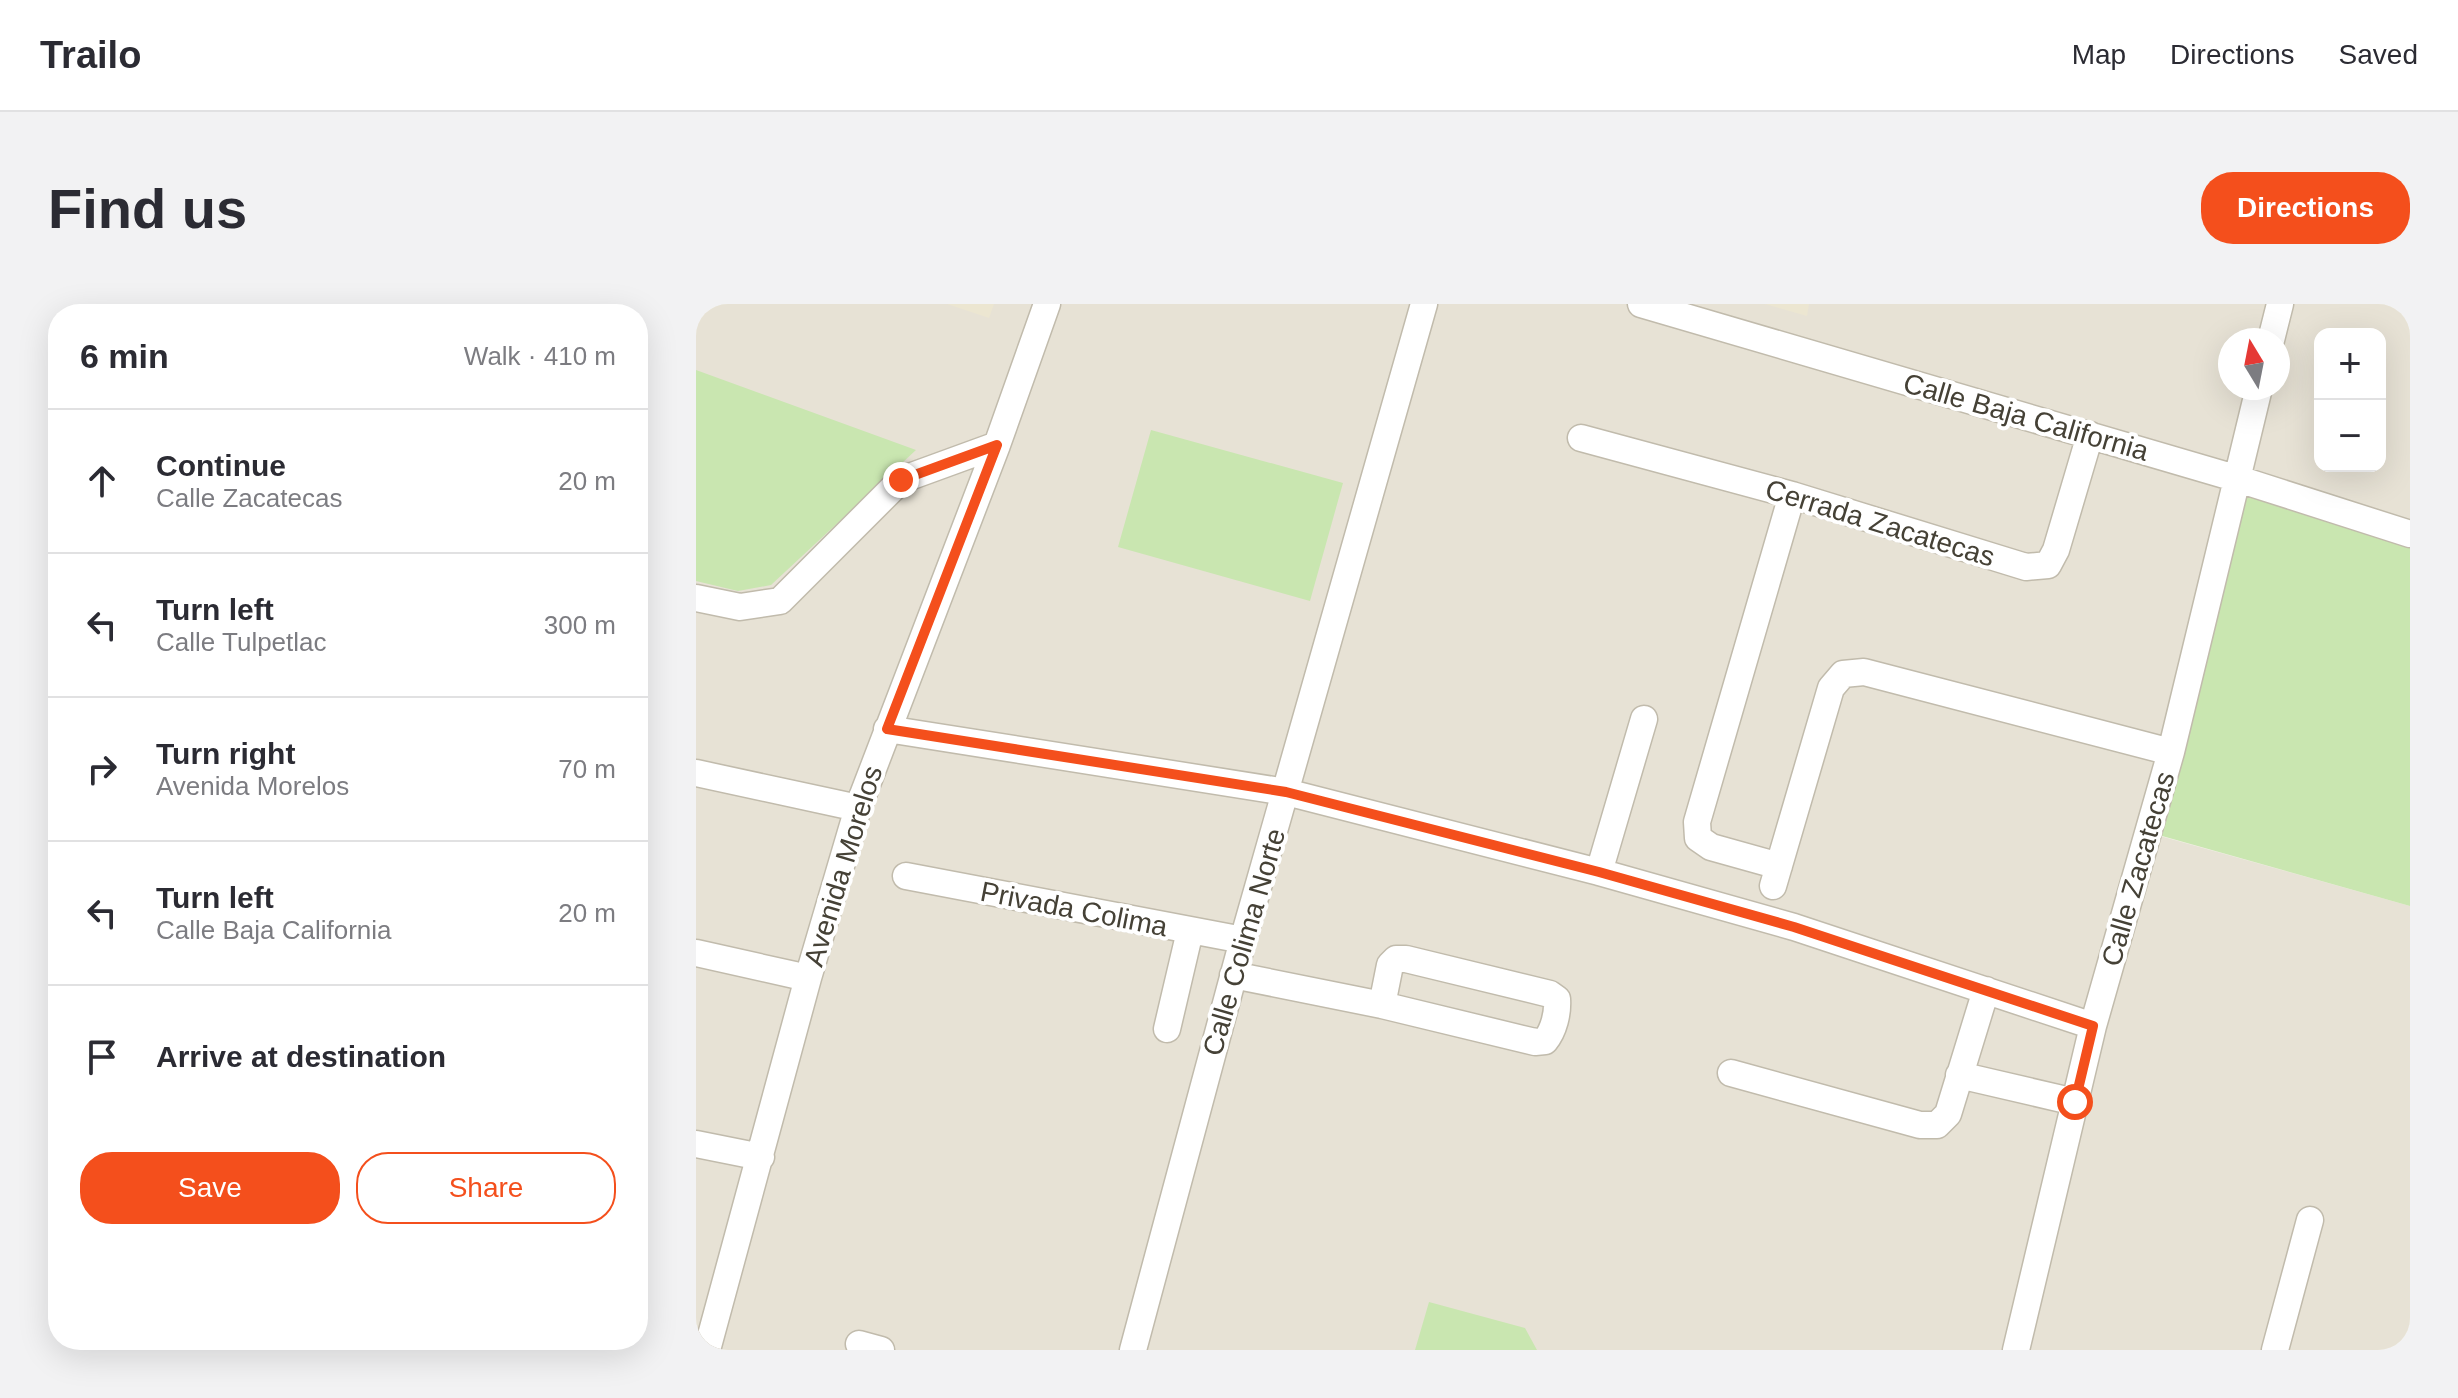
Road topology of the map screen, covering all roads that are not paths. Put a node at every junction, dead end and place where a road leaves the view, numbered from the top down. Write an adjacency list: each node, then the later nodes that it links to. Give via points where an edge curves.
1 (1047, 304): 9 (street, Avenida Morelos)
2 (1424, 304): 18 (street, Calle Colima Norte)
3 (1641, 304): 7 (street, Calle Baja California)
4 (2280, 304): 5 (street)
5 (2274, 328)
6 (2256, 400): 10 (street, Calle Zacatecas)
7 (2090, 435): 10 (street, Calle Baja California); 11 (street, Cerrada Zacatecas, via 2048,565 2026,567)
8 (1581, 438): 11 (street, Cerrada Zacatecas)
9 (997, 445): 13 (street, via 901,480 780,601 740,607); 15 (street, Avenida Morelos)
10 (2235, 478): 12 (street, Calle Baja California); 16 (street, Calle Zacatecas)
11 (1792, 495): 16 (street, via 1697,822 1698,838 1711,847 1776,876 1831,688 1843,674 1864,672)
12 (2408, 525)
13 (696, 598)
14 (1644, 719): 20 (street)
15 (887, 729): 18 (street); 19 (street, Avenida Morelos)
16 (2171, 752): 29 (street, Calle Zacatecas)
17 (696, 773): 19 (street)
18 (1286, 792): 20 (street); 23 (street, Calle Colima Norte)
19 (858, 808): 26 (street, Avenida Morelos)
20 (1599, 872): 27 (street, via 1794,927)
21 (906, 876): 22 (street, Privada Colima)
22 (1190, 931): 23 (street, Privada Colima); 30 (street)
23 (1243, 940): 25 (street, Calle Colima Norte)
24 (696, 953): 26 (street)
25 (1233, 975): 28 (street); 38 (street, Calle Colima Norte)
26 (808, 978): 35 (street, Avenida Morelos)
27 (1986, 990): 29 (street); 32 (street)
28 (1382, 1005): 28 (street, via 1535,1042 1550,1034 1558,1009 1550,994 1396,959)
29 (2093, 1026): 33 (street, Calle Zacatecas)
30 (1167, 1029)
31 (1731, 1073): 32 (street, via 1920,1125 1937,1125 1948,1114)
32 (1959, 1075): 33 (street)
33 (2075, 1102): 39 (street, Calle Zacatecas)
34 (696, 1144): 35 (street)
35 (761, 1157): 37 (street, Avenida Morelos)
36 (2310, 1220): 40 (street)
37 (707, 1350)
38 (1133, 1350)
39 (2016, 1350)
40 (2275, 1350)

